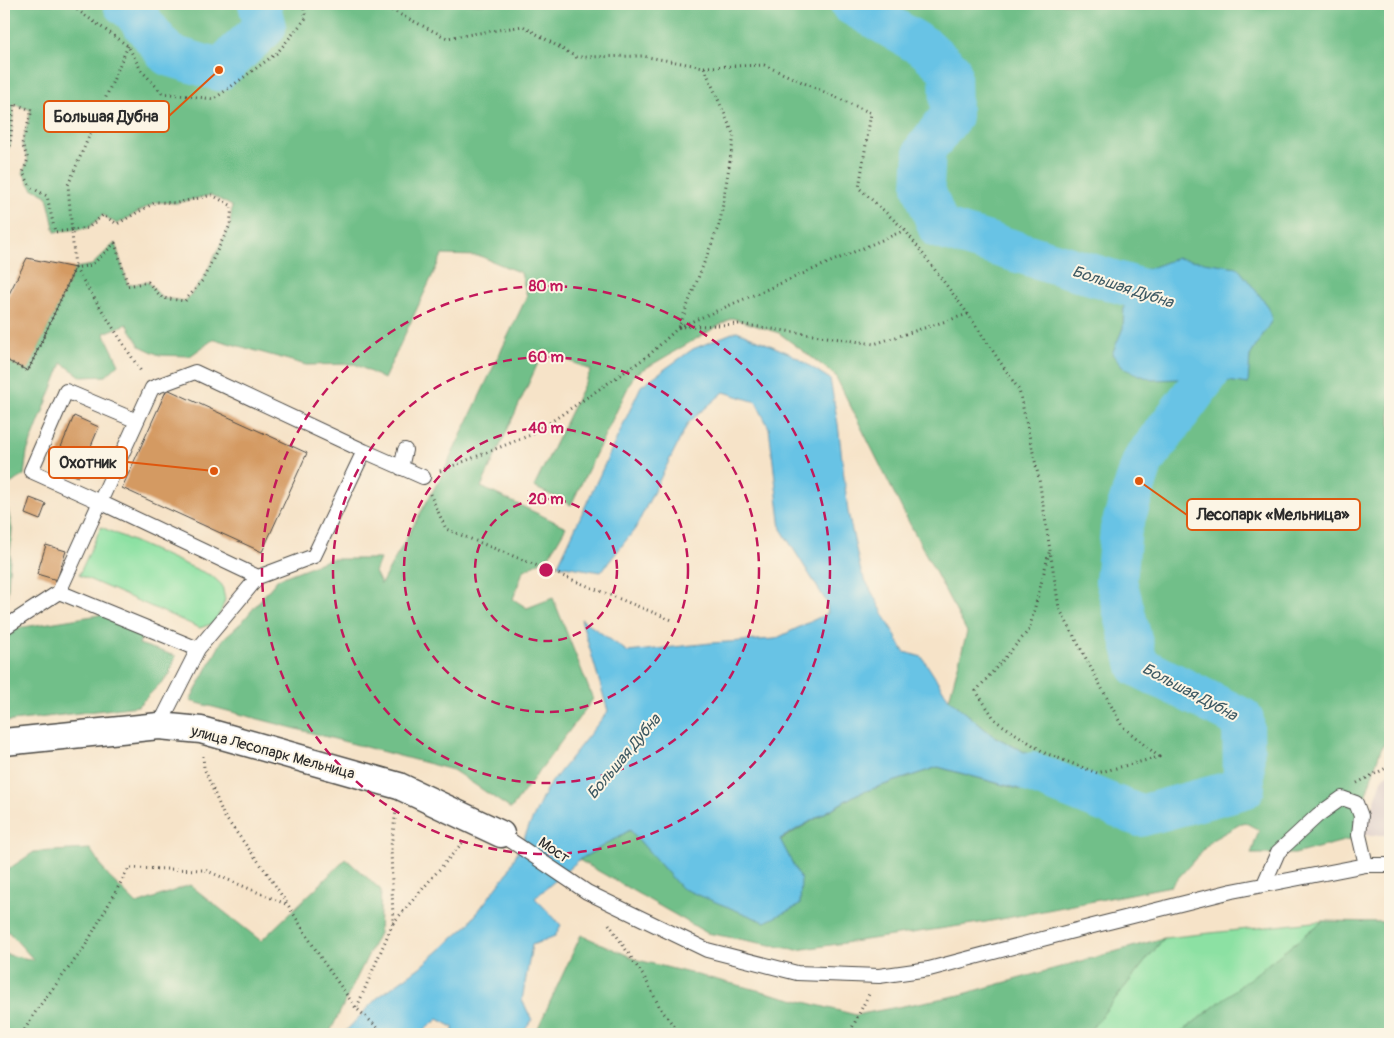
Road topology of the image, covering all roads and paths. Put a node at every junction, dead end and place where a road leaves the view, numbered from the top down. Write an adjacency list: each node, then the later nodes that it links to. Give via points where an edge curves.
1 (69, 4): 4 (path)
2 (303, 4): 4 (path, via 306,18 277,53 214,99 162,94 141,70)
3 (353, 4): 5 (path, via 379,4 447,38 523,26 576,57 642,56)
4 (128, 46): 10 (path, via 68,185)
5 (704, 67): 8 (path, via 764,66 871,113 859,188); 12 (path, via 734,136 720,222)
6 (4, 154): 10 (path, via 10,146 14,104 32,110 22,144 28,159 23,173 32,188 48,196 54,232 88,228 103,215 117,224 156,202 177,203 212,195 232,206 230,225 202,281 185,301 162,298 148,282 128,286 115,243 92,264)
7 (4, 218): 9 (path)
8 (905, 230): 11 (path); 12 (path)
9 (4, 251)
10 (75, 268): 13 (path, via 28,370); 14 (path)
11 (968, 314): 12 (path, via 874,344 739,324); 21 (path, via 1019,390 1039,479)
12 (679, 327): 19 (path, via 648,356 533,434)
13 (4, 359)
14 (152, 388): 15 (lane); 17 (lane, via 195,372)
15 (137, 421): 20 (lane); 20 (lane, via 66,391 31,471)
16 (405, 450): 18 (lane)
17 (364, 451): 18 (lane); 22 (lane, via 314,556)
18 (401, 468): 19 (lane)
19 (423, 477): 24 (path, via 446,529)
20 (100, 502): 22 (lane); 23 (lane)
21 (1050, 549): 21 (path, via 1059,608 1122,726 1159,758 1097,773 1045,753 996,721 976,691 1029,630)
22 (258, 577): 26 (lane)
23 (59, 592): 25 (lane); 26 (lane)
24 (672, 620)
25 (4, 628)
26 (198, 649): 27 (lane)
27 (159, 726): 28 (street, улица Лесопарк Мельница); 29 (street, улица Лесопарк Мельница)
28 (201, 730): 30 (street, улица Лесопарк Мельница); 36 (path, via 204,768 224,816)
29 (4, 742)
30 (398, 786): 31 (street, улица Лесопарк Мельница); 37 (path, via 391,846)
31 (490, 829): 35 (lane, Мост); 37 (path)
32 (1366, 865): 33 (lane, Мост); 34 (lane, Мост); 34 (lane, via 1359,835 1361,816 1356,803 1342,798 1278,852)
33 (1390, 865)
34 (1264, 884): 38 (lane, Мост, via 929,969)
35 (588, 892): 38 (lane, Мост, via 707,950 796,973); 42 (path, via 646,980 660,1008)
36 (288, 905): 39 (path); 40 (path, via 205,870 129,868 84,948)
37 (393, 923): 39 (path)
38 (879, 976): 43 (path)
39 (356, 1008): 41 (path)
40 (22, 1034)
41 (384, 1034)
42 (680, 1034)
43 (846, 1034)

